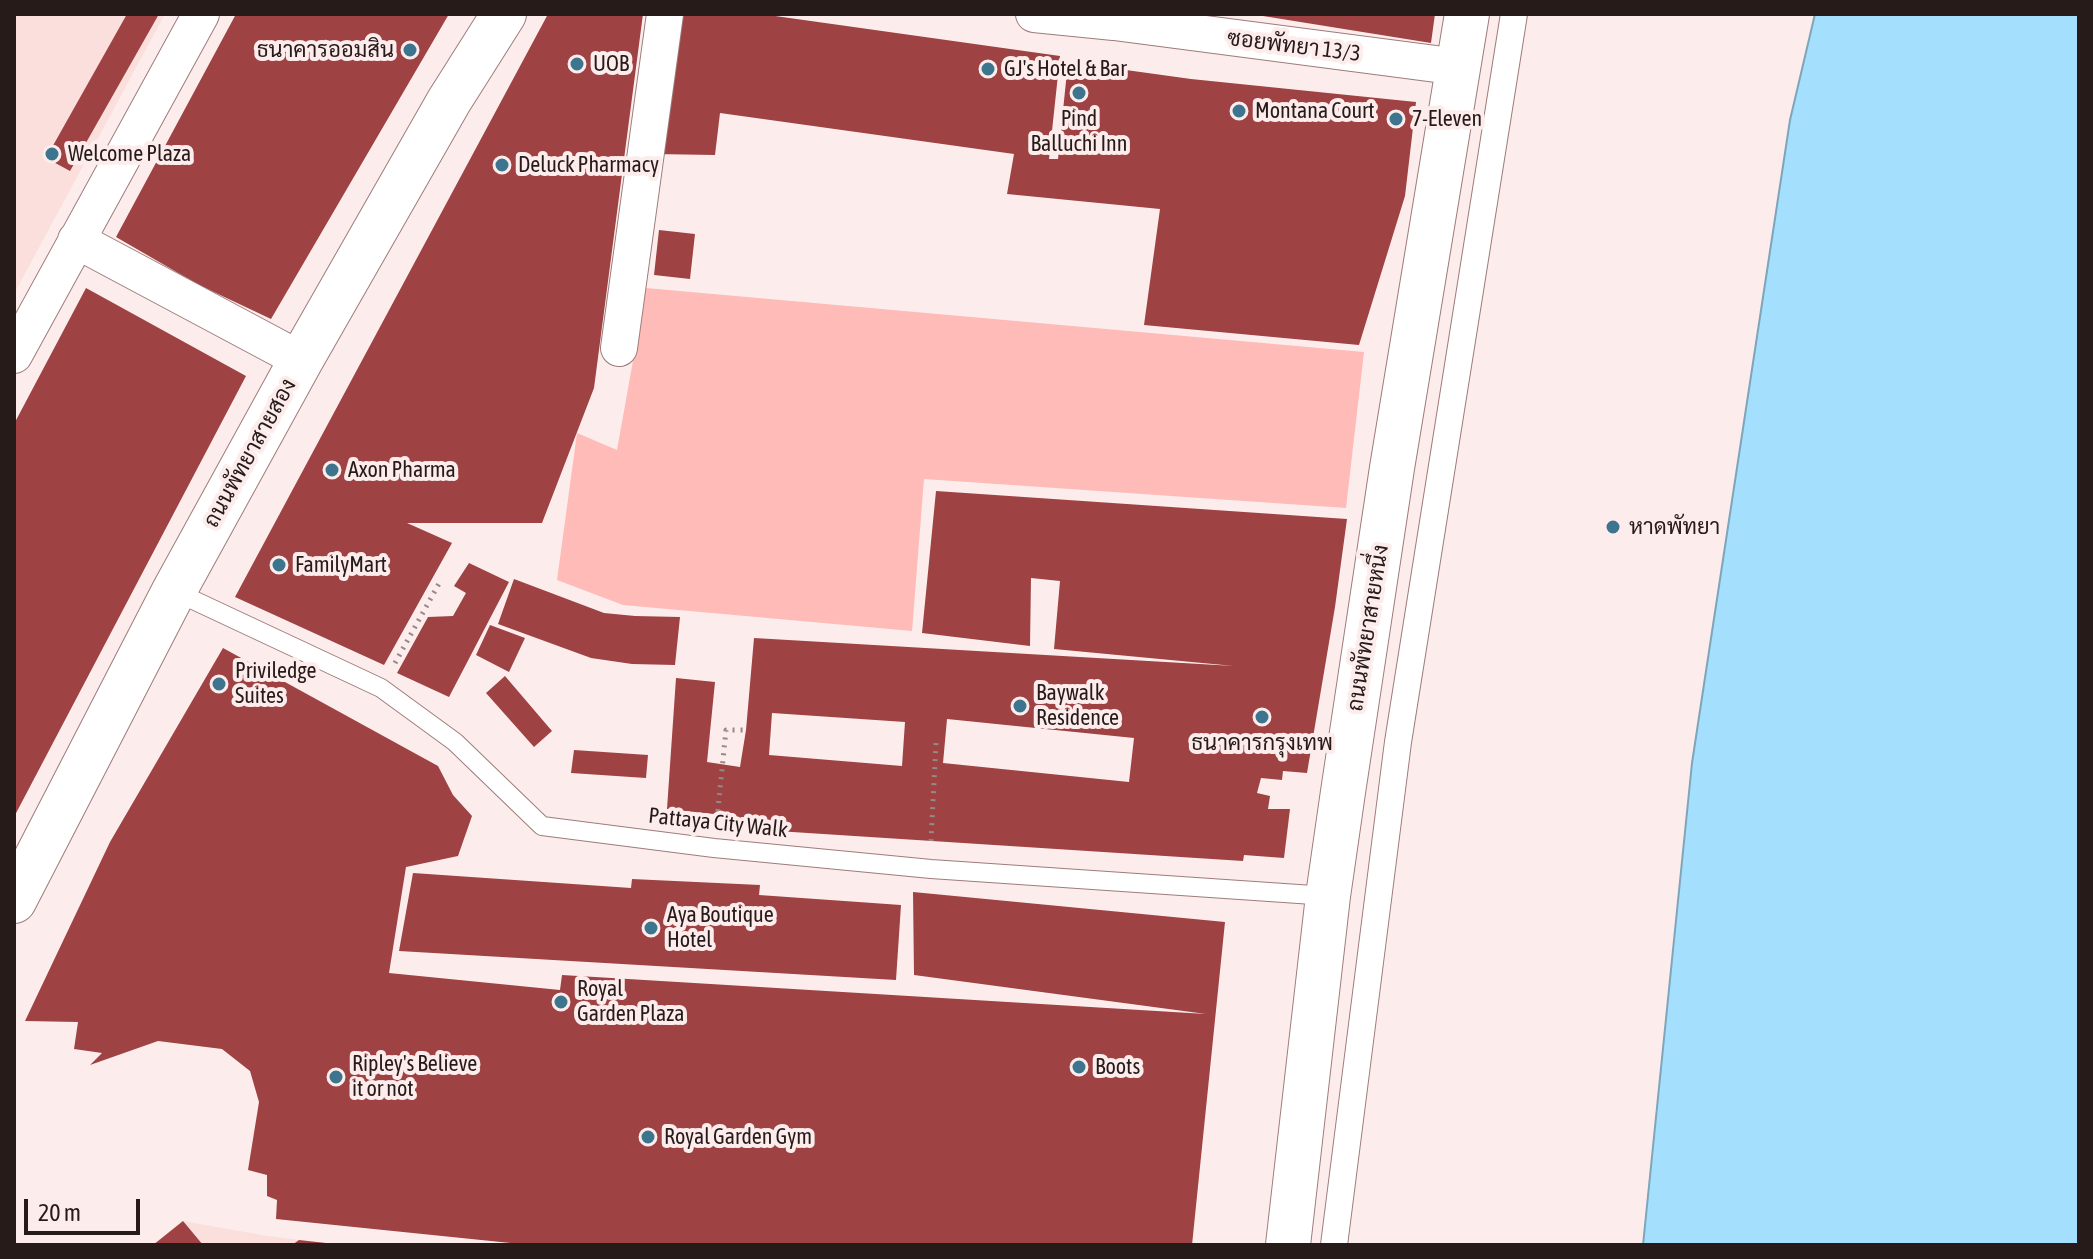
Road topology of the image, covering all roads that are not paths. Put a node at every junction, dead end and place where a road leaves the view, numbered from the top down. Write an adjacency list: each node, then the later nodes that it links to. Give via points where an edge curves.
1 (201, 14): 9 (street)
2 (504, 14): 12 (main road, ถนนพัทยาสายสอง)
3 (665, 14): 10 (street)
4 (1034, 14): 7 (street, ซอยพัทยา 13/3)
5 (1467, 14): 8 (main road, ถนนพัทยาสายหนึ่ง)
6 (1514, 14): 17 (street, via 1398,742)
7 (1115, 18): 8 (street, ซอยพัทยา 13/3)
8 (1459, 67): 14 (main road, ถนนพัทยาสายหนึ่ง)
9 (76, 240): 11 (street); 12 (street)
10 (619, 348)
11 (14, 355)
12 (301, 360): 13 (main road, ถนนพัทยาสายสอง)
13 (174, 591): 14 (lane, Pattaya City Walk, via 381,688 455,742 542,826 931,869); 15 (main road, ถนนพัทยาสายสอง)
14 (1328, 896): 16 (main road, ถนนพัทยาสายหนึ่ง)
15 (14, 901)
16 (1288, 1245)
17 (1334, 1245)

